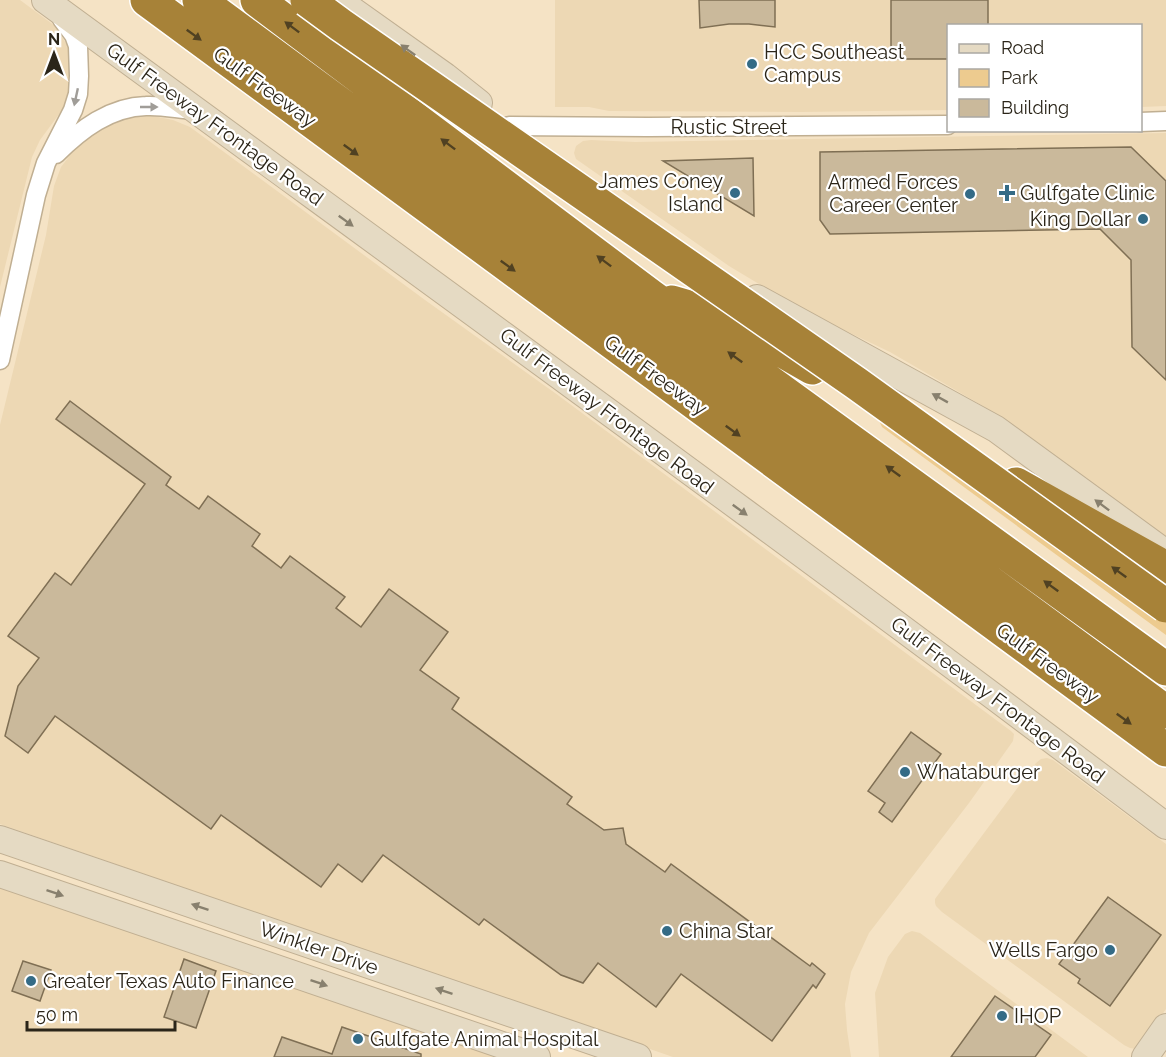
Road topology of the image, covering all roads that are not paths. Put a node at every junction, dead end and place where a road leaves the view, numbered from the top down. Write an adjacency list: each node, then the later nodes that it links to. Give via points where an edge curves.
1 (147, 0): 21 (highway, Gulf Freeway, one-way to 21)
2 (199, 0): 19 (highway, Gulf Freeway)
3 (257, 0): 13 (highway, one-way to 3)
4 (307, 0): 17 (highway, one-way to 4, bridge, via 856,383)
5 (339, 0): 11 (main road, one-way to 5)
6 (48, 3): 7 (main road, Gulf Freeway Frontage Road); 12 (street, one-way to 12, via 74,35 79,76 73,111)
7 (195, 110): 12 (street, one-way to 7, via 85,128 112,113 146,106); 20 (main road, Gulf Freeway Frontage Road, one-way to 20)
8 (1142, 122): 9 (street)
9 (1166, 122)
10 (947, 125): 11 (street, Rustic Street)
11 (509, 126): 15 (main road, one-way to 11, via 996,429 771,306 675,246)
12 (46, 164): 14 (street)
13 (651, 296): 16 (highway, via 723,317); 18 (highway, one-way to 13)
14 (0, 360)
15 (1166, 553)
16 (1166, 568)
17 (1166, 606)
18 (1166, 669)
19 (1166, 711)
20 (1053, 741): 22 (main road, via 1072,744); 23 (main road, Gulf Freeway Frontage Road)
21 (1166, 750)
22 (1166, 807)
23 (1166, 826)
24 (0, 839): 26 (main road, Winkler Drive, one-way to 24)
25 (0, 874): 27 (main road, Winkler Drive, one-way to 27)
26 (242, 921): 27 (main road); 28 (main road, Winkler Drive, one-way to 26)
27 (230, 952): 30 (main road, Winkler Drive, one-way to 30)
28 (489, 1006): 30 (main road); 32 (main road, Winkler Drive)
29 (1166, 1027): 33 (main road)
30 (477, 1036): 31 (main road, Winkler Drive)
31 (537, 1057)
32 (638, 1057)
33 (1145, 1057)

